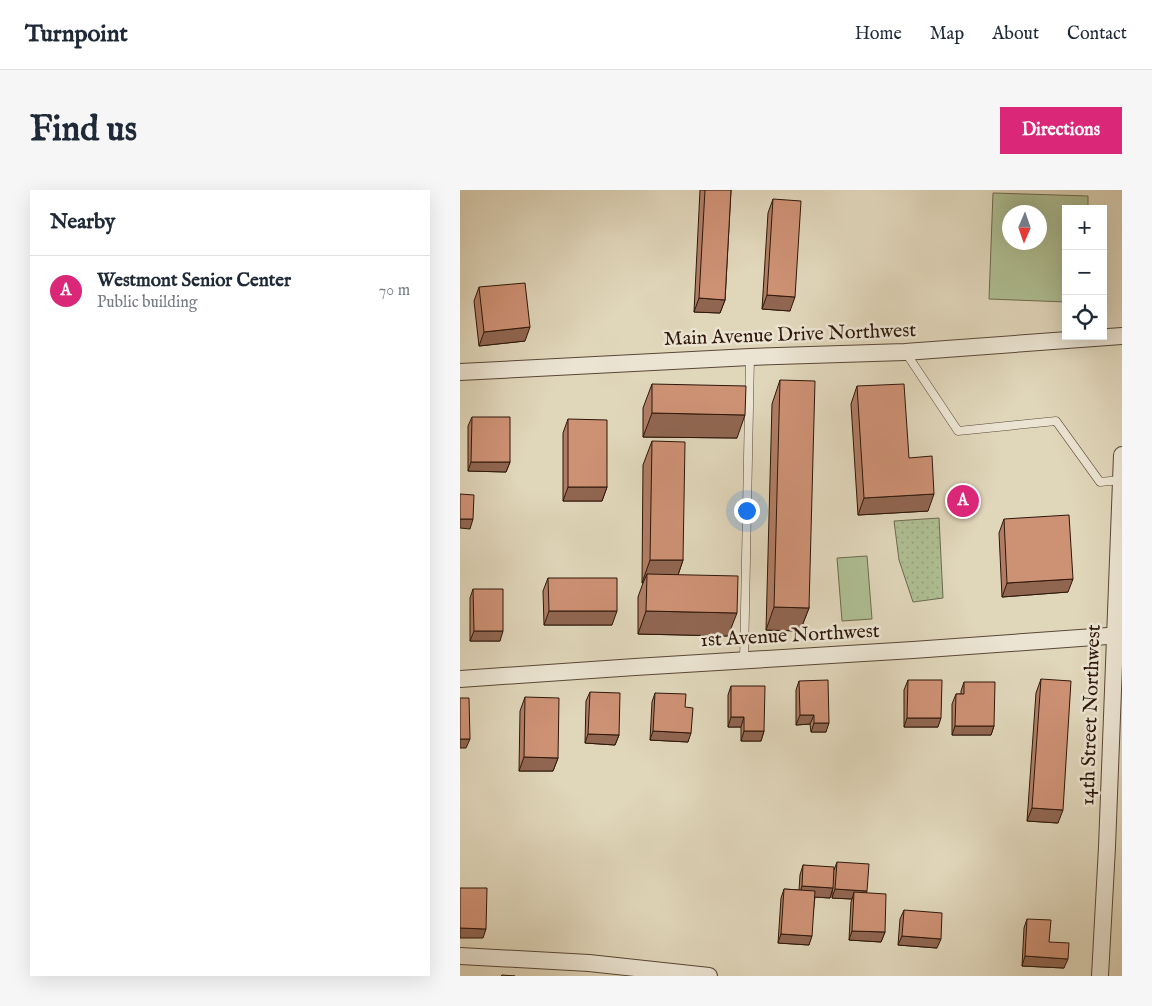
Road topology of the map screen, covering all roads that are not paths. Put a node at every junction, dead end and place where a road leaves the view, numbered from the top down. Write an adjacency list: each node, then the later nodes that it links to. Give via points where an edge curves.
1 (1122, 336): 2 (street, Main Avenue Drive Northwest)
2 (905, 352): 3 (street, Main Avenue Drive Northwest); 6 (lane, via 958,431 1056,421 1100,482)
3 (750, 357): 4 (street, Main Avenue Drive Northwest); 8 (lane)
4 (460, 372)
5 (1122, 455): 6 (street, 14th Street Northwest)
6 (1121, 480): 7 (street, 14th Street Northwest)
7 (1119, 636): 8 (street, 1st Avenue Northwest); 13 (street, 14th Street Northwest)
8 (744, 660): 9 (street, 1st Avenue Northwest)
9 (460, 679)
10 (460, 956): 11 (street, via 589,963)
11 (686, 975): 12 (street)
12 (709, 976)
13 (1100, 976)

